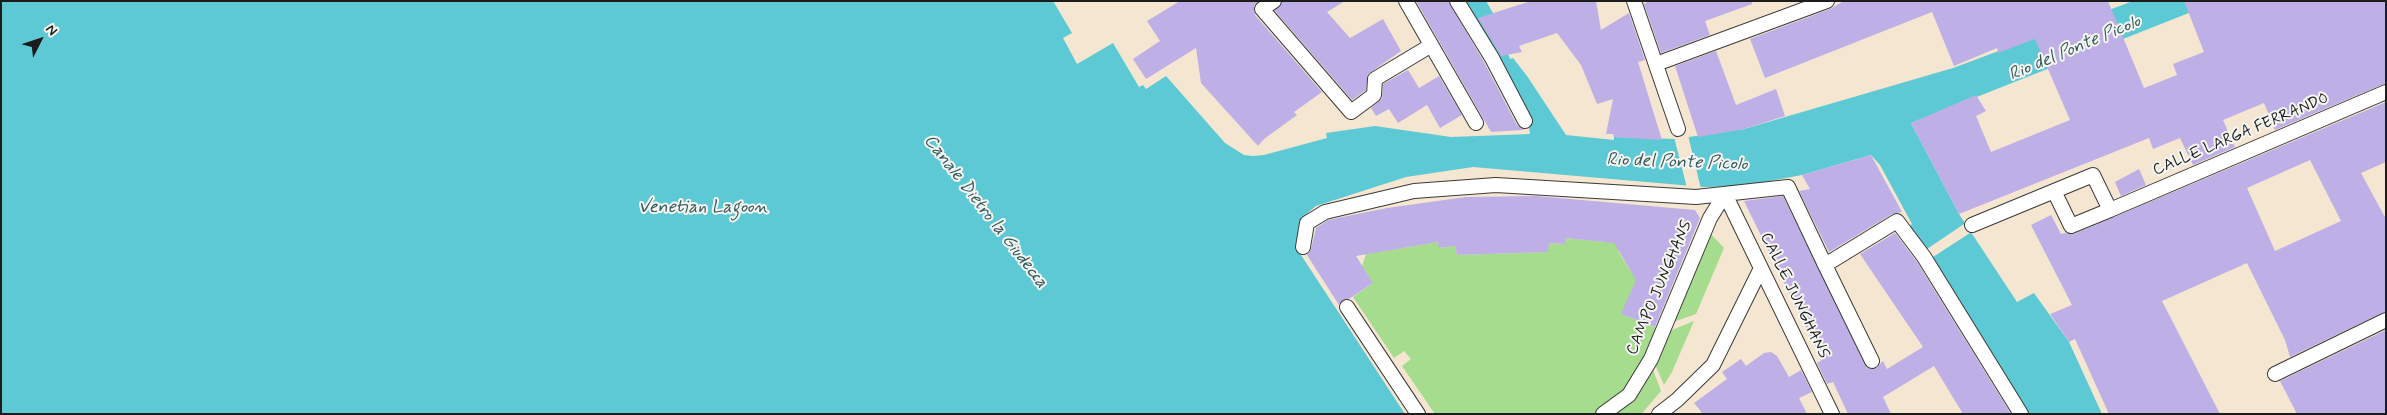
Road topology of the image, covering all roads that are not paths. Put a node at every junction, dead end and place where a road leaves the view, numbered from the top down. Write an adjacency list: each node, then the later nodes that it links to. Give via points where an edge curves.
1 (1406, 1): 6 (street)
2 (1457, 1): 9 (street)
3 (1634, 1): 7 (street)
4 (1827, 1): 7 (street)
5 (1268, 5): 6 (street, via 1351,112 1374,95 1375,79)
6 (1430, 46): 10 (street)
7 (1656, 64): 11 (street)
8 (2386, 92): 14 (street, CALLE LARGA FERRANDO)
9 (1525, 121)
10 (1476, 123)
11 (1678, 129)
12 (2054, 191): 14 (street, CALLE LARGA FERRANDO, via 2071,226); 14 (street, via 2094,175); 15 (street)
13 (1725, 194): 16 (street, via 1696,197 1496,185 1414,190 1325,212 1307,224); 17 (street, via 1788,187); 18 (street, CALLE JUNGHANS); 25 (street, CAMPO JUNGHANS, via 1710,218 1651,359 1629,395)
14 (2110, 210)
15 (1972, 225)
16 (1303, 247)
17 (1825, 265): 21 (street); 28 (street, via 1897,222 1924,257)
18 (1761, 268): 23 (street, via 1713,365); 27 (street, CALLE JUNGHANS)
19 (1347, 307): 24 (street)
20 (2386, 320): 22 (street)
21 (1872, 361)
22 (2275, 374)
23 (1679, 407): 26 (street)
24 (1418, 414)
25 (1603, 414)
26 (1659, 414)
27 (1832, 414)
28 (2021, 414)

